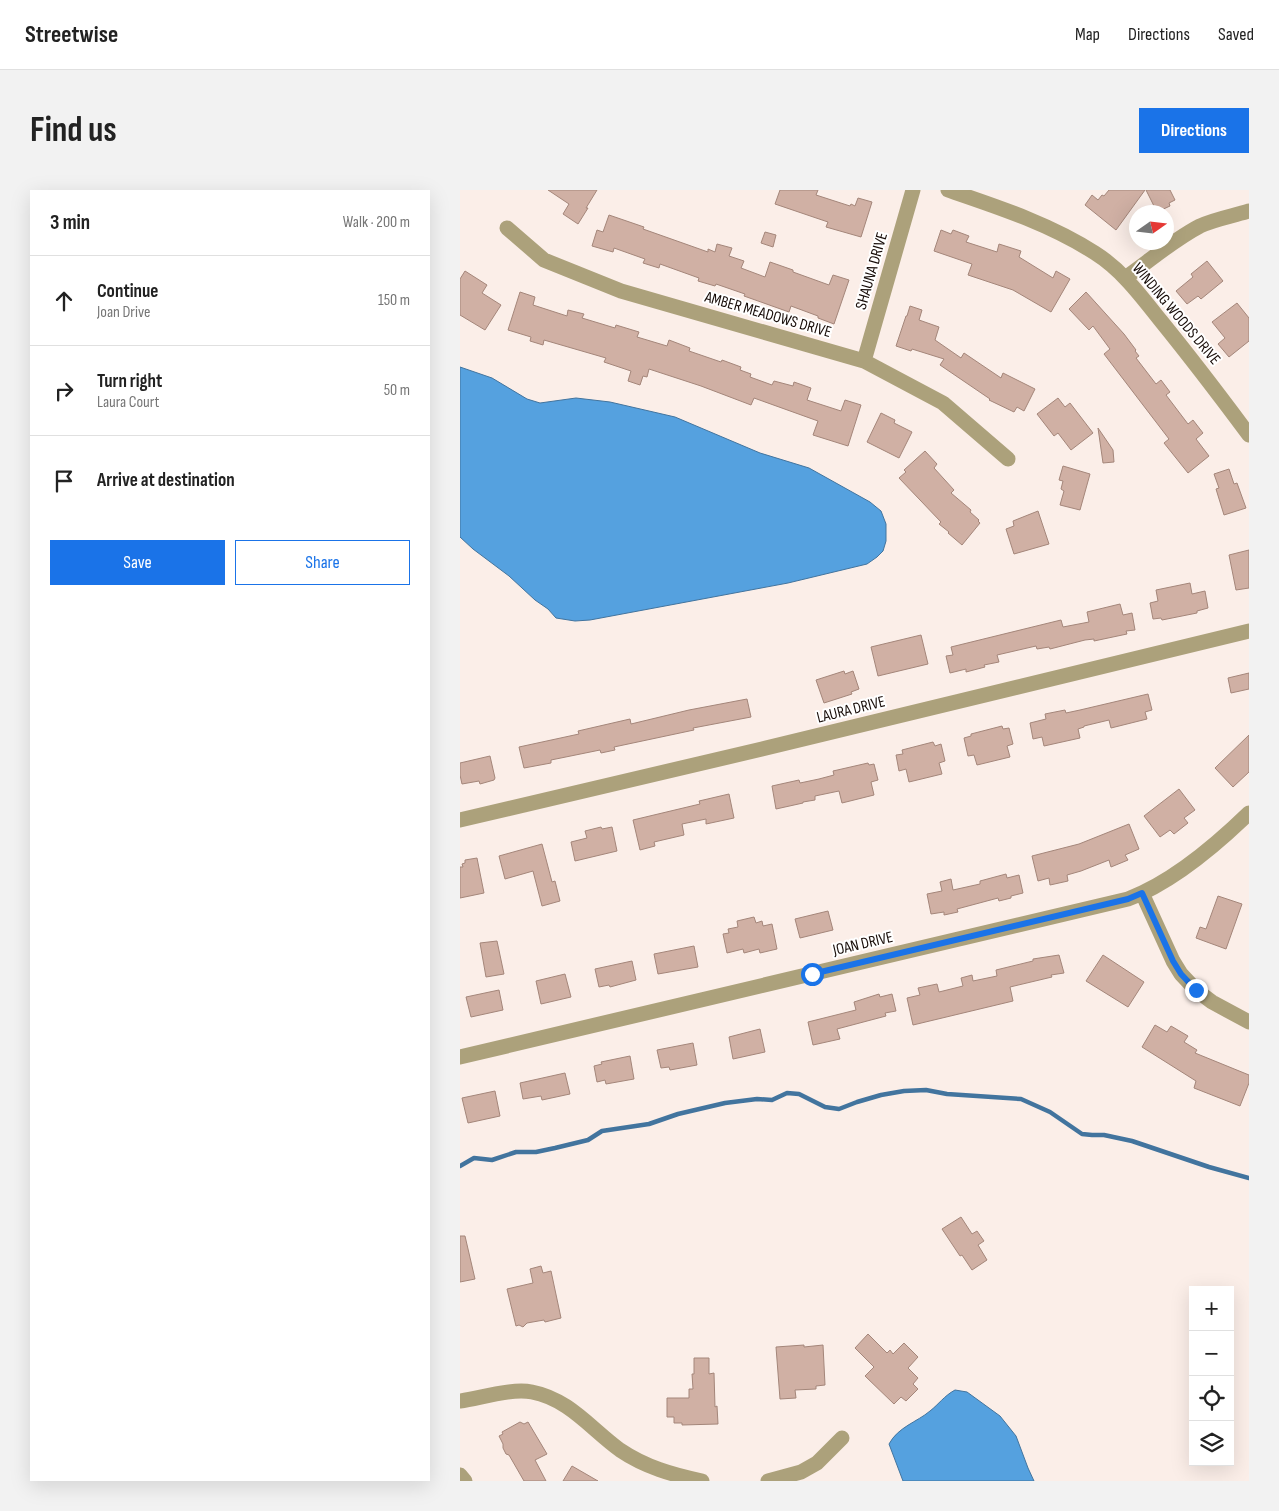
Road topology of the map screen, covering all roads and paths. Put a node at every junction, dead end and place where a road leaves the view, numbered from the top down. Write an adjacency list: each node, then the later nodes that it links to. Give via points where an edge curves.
1 (913, 190): 6 (street, SHAUNA DRIVE)
2 (948, 190): 5 (street, WINDING WOODS DRIVE, via 1061,233 1096,253)
3 (1249, 211): 5 (street, via 1202,225 1174,241)
4 (507, 228): 6 (street, AMBER MEADOWS DRIVE, via 544,260 621,291)
5 (1125, 278): 7 (street, WINDING WOODS DRIVE)
6 (864, 361): 8 (street, AMBER MEADOWS DRIVE, via 943,404)
7 (1249, 435)
8 (1008, 459)
9 (1249, 631): 11 (street, LAURA DRIVE)
10 (1249, 814): 12 (street, JOAN DRIVE, via 1222,839 1160,884)
11 (460, 820)
12 (1142, 893): 13 (street, via 1181,974 1212,1002); 14 (street, JOAN DRIVE, via 1128,899)
13 (1249, 1022)
14 (460, 1057)
15 (460, 1401): 19 (street, via 513,1391 551,1398 570,1408 620,1450 672,1474)
16 (842, 1438): 20 (street, via 817,1463 800,1472)
17 (460, 1475): 18 (street)
18 (465, 1481)
19 (702, 1481)
20 (768, 1481)

